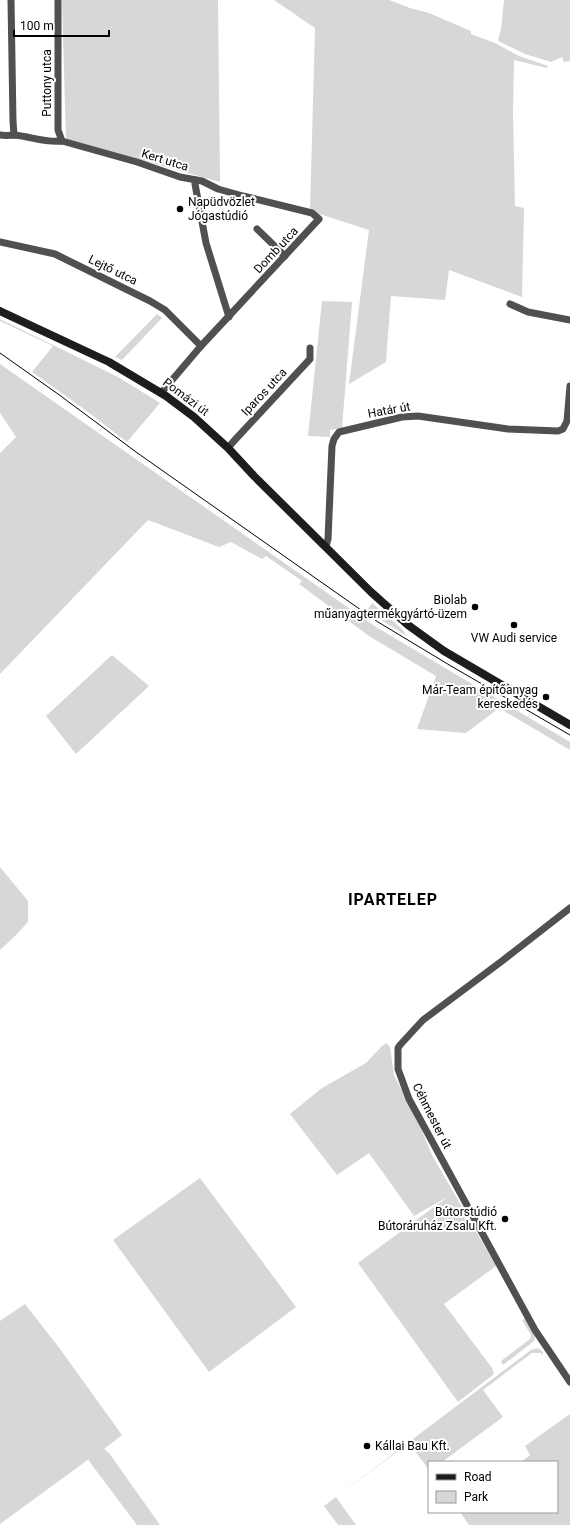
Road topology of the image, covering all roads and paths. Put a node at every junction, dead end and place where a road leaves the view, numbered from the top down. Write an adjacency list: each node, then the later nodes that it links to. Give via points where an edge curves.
1 (11, 0): 4 (street)
2 (58, 0): 5 (street, Puttony utca, via 58,130)
3 (0, 135): 4 (street, Kert utca)
4 (14, 135): 5 (street, Kert utca, via 51,142)
5 (62, 141): 6 (street, Kert utca)
6 (195, 180): 9 (street, Domb utca, via 242,196 312,213 319,219); 12 (street, Kert utca, via 206,243)
7 (257, 229): 9 (street)
8 (0, 242): 14 (street, Lejtő utca, via 55,254 150,301 165,310)
9 (285, 256): 12 (street, Domb utca)
10 (510, 304): 13 (street, via 528,312)
11 (0, 311): 17 (main road, Pomázi út, via 108,362)
12 (229, 317): 14 (street, Domb utca)
13 (570, 320)
14 (201, 346): 17 (street, Domb utca)
15 (310, 348): 18 (street, Iparos utca, via 310,359)
16 (570, 386): 19 (street, Határ út, via 567,421 563,429 558,431 508,429 418,416 402,417 340,432 334,438 332,446)
17 (161, 393): 18 (main road, Pomázi út, via 194,417)
18 (228, 448): 19 (main road, Pomázi út)
19 (326, 546): 20 (main road, Pomázi út, via 379,600 419,634)
20 (570, 725)
21 (570, 908): 22 (street, Céhmester út, via 423,1020 398,1048 398,1069 409,1099 535,1330)
22 (570, 1382)

